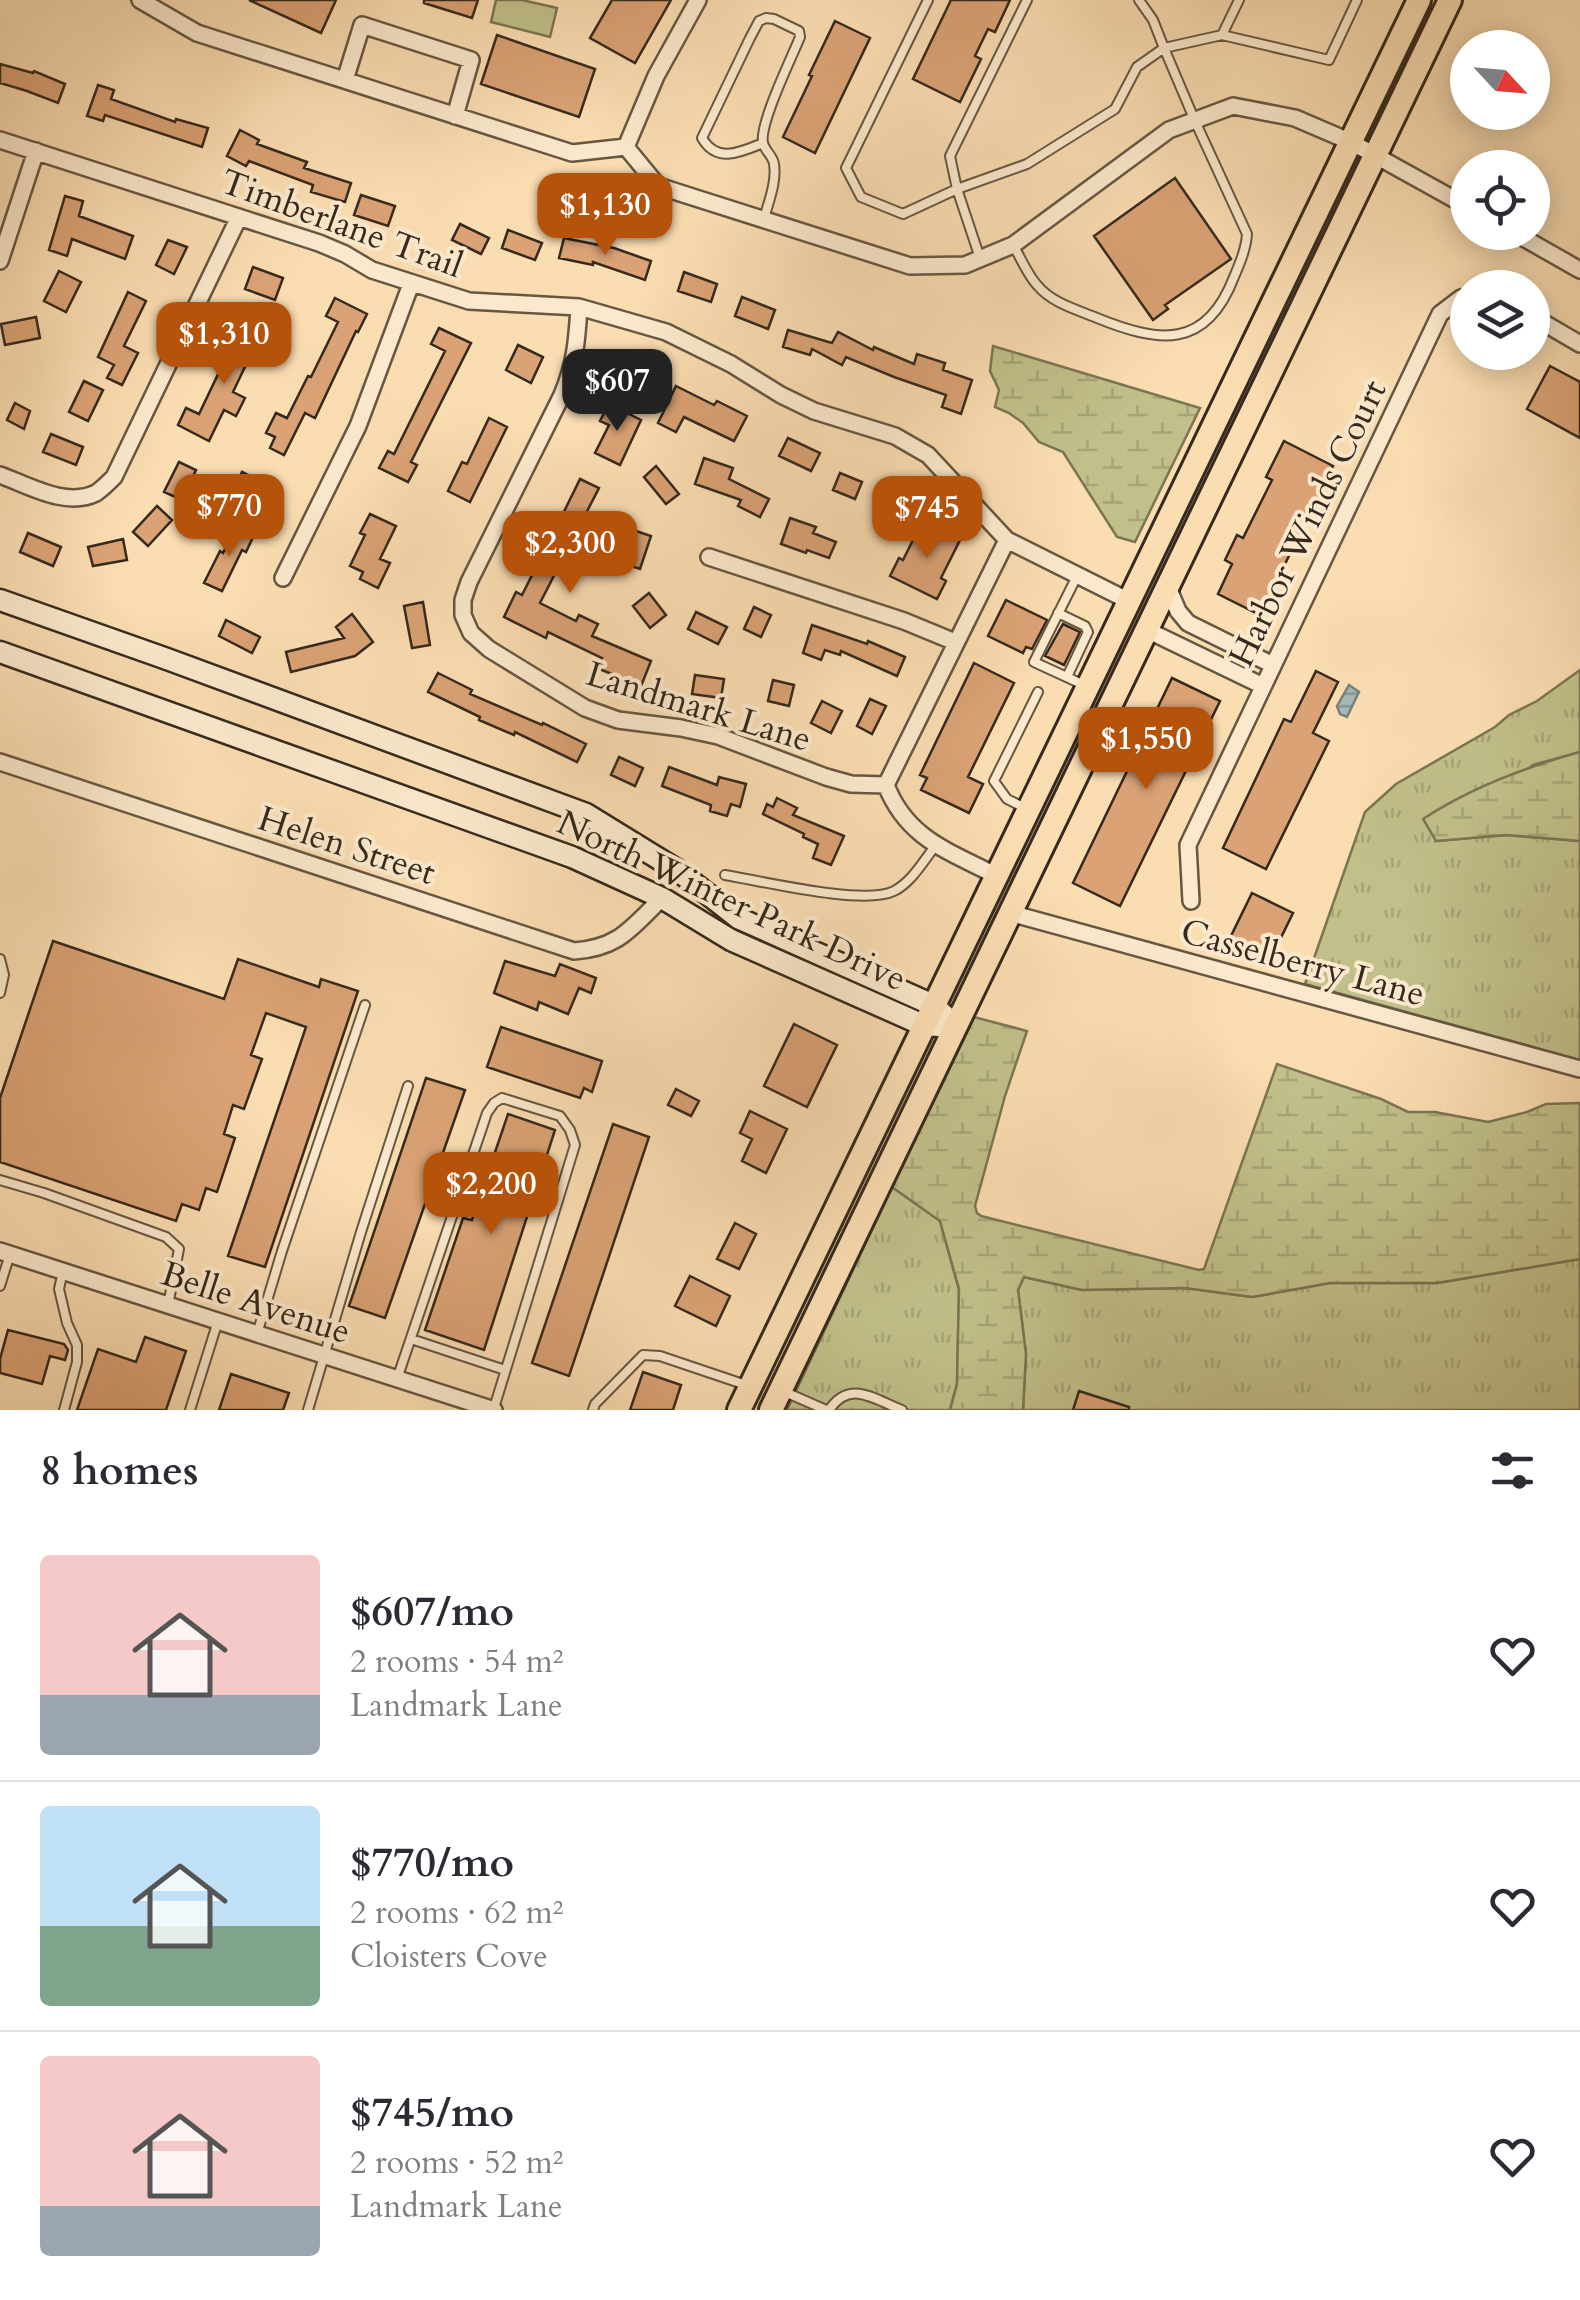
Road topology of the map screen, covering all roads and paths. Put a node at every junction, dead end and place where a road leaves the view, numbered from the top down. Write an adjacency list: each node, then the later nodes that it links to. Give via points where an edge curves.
1 (140, 0): 12 (street, via 197,32)
2 (698, 0): 18 (street)
3 (928, 0): 21 (lane, via 846,168 861,197 903,214)
4 (1026, 0): 21 (lane, via 950,156)
5 (1139, 0): 11 (lane)
6 (1239, 0): 10 (lane)
7 (1357, 0): 10 (lane, via 1329,60)
8 (1419, 0): 16 (main road)
9 (1450, 0): 20 (main road)
10 (1222, 35): 11 (lane)
11 (1164, 48): 14 (lane); 21 (lane, via 1137,67 1115,108 1027,164)
12 (345, 80): 13 (street); 13 (street, via 362,25 471,60)
13 (455, 116): 18 (street, via 572,153)
14 (1194, 121): 16 (street, via 1233,106 1295,118); 25 (street, via 1169,130); 25 (lane, via 1248,234 1212,318 1168,337 1117,326 1054,300)
15 (0, 140): 19 (street, Timberlane Trail)
16 (1351, 142): 20 (street); 38 (main road)
17 (763, 143): 17 (lane, via 800,37 792,26 766,18 702,138 726,155); 24 (lane, via 774,160)
18 (626, 148): 24 (street, via 658,186)
19 (36, 151): 23 (street, Timberlane Trail); 28 (street)
20 (1375, 155): 22 (street); 41 (main road)
21 (957, 189): 27 (lane)
22 (1450, 197)
23 (239, 217): 30 (street, Timberlane Trail); 35 (street, via 114,477 79,498)
24 (764, 220): 27 (street, via 910,266 966,265)
25 (1013, 246): 27 (street)
26 (1545, 250): 29 (street)
27 (980, 258)
28 (0, 261)
29 (1580, 270)
30 (411, 284): 32 (street, Timberlane Trail, via 469,301); 40 (street, via 358,426)
31 (1450, 306): 50 (street, Harbor Winds Court, via 1440,314)
32 (578, 308): 36 (street, Timberlane Trail, via 666,332 814,411 895,436 928,455); 56 (street, Landmark Lane, via 568,382 463,600 470,633 585,708 718,736 851,784)
33 (1550, 326): 34 (street)
34 (1580, 344)
35 (0, 475)
36 (1007, 540): 39 (street, Timberlane Trail); 47 (street)
37 (708, 557): 47 (street)
38 (1147, 565): 43 (main road); 45 (main road)
39 (1077, 575): 43 (street, Timberlane Trail); 44 (lane)
40 (282, 578)
41 (1168, 587): 45 (main road); 46 (street, via 1188,622)
42 (0, 600): 67 (street, North Winter Park Drive, via 586,814 678,870 738,918)
43 (1129, 601): 51 (main road, via 1136,620); 52 (main road)
44 (1058, 613): 52 (lane, via 1088,632 1075,651); 52 (lane, via 1034,662)
45 (1147, 630): 49 (street); 51 (main road)
46 (1223, 640): 49 (street); 50 (street)
47 (955, 642): 56 (street)
48 (0, 652): 61 (street, North Winter Park Drive, via 572,856)
49 (1212, 661): 53 (street)
50 (1273, 665): 53 (street, Harbor Winds Court)
51 (1130, 666): 63 (main road)
52 (1078, 682): 57 (main road)
53 (1263, 686): 62 (street, Harbor Winds Court, via 1188,845)
54 (1038, 692): 57 (lane, via 994,781 1006,799)
55 (0, 762): 61 (street, Helen Street, via 574,951 611,945)
56 (886, 786): 58 (street, via 894,807)
57 (1029, 810): 60 (main road)
58 (936, 845): 59 (lane, via 910,879 872,897); 60 (street)
59 (725, 875)
60 (997, 876): 67 (main road)
61 (662, 898): 67 (street, North Winter Park Drive, via 731,940)
62 (1191, 901)
63 (1010, 912): 68 (main road); 69 (street, Casselberry Lane)
64 (0, 960): 65 (lane)
65 (0, 993)
66 (366, 1006): 77 (lane)
67 (928, 1015): 68 (street, North Winter Park Drive); 79 (main road)
68 (956, 1026): 85 (main road)
69 (1580, 1069)
70 (408, 1086): 80 (lane)
71 (0, 1180): 75 (lane, via 166,1238 178,1248)
72 (5, 1253): 73 (street, Belle Avenue); 74 (lane)
73 (63, 1271): 75 (street, Belle Avenue); 86 (lane, via 59,1289 77,1345)
74 (0, 1286)
75 (168, 1305): 76 (street, Belle Avenue)
76 (218, 1321): 77 (street, Belle Avenue); 87 (lane)
77 (257, 1334): 80 (street, Belle Avenue)
78 (410, 1338): 81 (lane); 81 (lane, via 487,1113 502,1098 560,1116 575,1145); 82 (lane)
79 (772, 1342): 83 (main road); 85 (main road)
80 (326, 1356): 82 (street, Belle Avenue); 88 (lane)
81 (506, 1370): 89 (lane)
82 (396, 1378): 84 (street, Belle Avenue)
83 (750, 1386): 90 (lane, via 643,1355); 91 (main road)
84 (443, 1402): 89 (street, Belle Avenue)
85 (774, 1403): 92 (lane)
86 (64, 1410)
87 (190, 1410)
88 (308, 1410)
89 (494, 1410)
90 (592, 1410)
91 (739, 1410)
92 (827, 1410): 93 (lane, via 854,1391)
93 (902, 1410)

